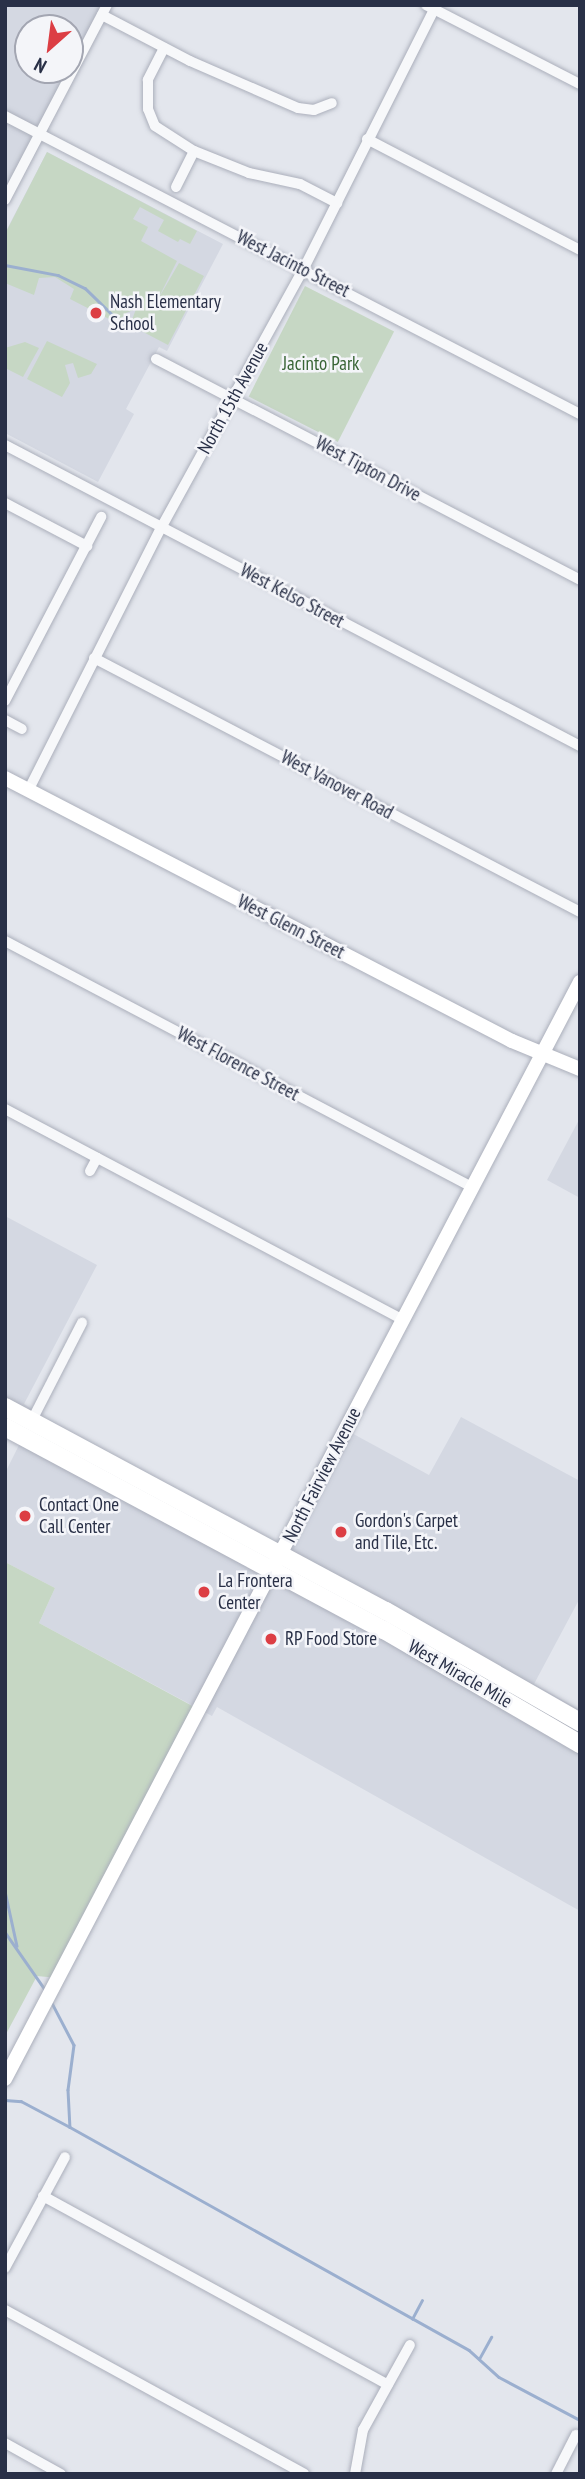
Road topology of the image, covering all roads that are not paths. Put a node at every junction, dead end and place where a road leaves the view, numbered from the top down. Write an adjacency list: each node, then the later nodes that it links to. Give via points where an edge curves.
1 (107, 5): 3 (street)
2 (432, 7): 5 (street); 9 (street, North 15th Avenue)
3 (102, 15): 4 (street); 8 (street)
4 (164, 48): 6 (street, via 298,108 314,110); 10 (street, via 148,80 148,109 155,126)
5 (580, 84)
6 (332, 103)
7 (5, 116): 8 (street, West Jacinto Street)
8 (40, 134): 12 (street); 15 (street, West Jacinto Street)
9 (367, 139): 13 (street, North 15th Avenue); 14 (street)
10 (194, 151): 11 (street); 13 (street, via 249,173 300,184)
11 (176, 187)
12 (5, 200)
13 (337, 203): 15 (street, North 15th Avenue)
14 (580, 250)
15 (303, 270): 17 (street, North 15th Avenue); 18 (street, West Jacinto Street)
16 (156, 359): 17 (street, West Tipton Drive)
17 (234, 399): 22 (street, North 15th Avenue); 24 (street, West Tipton Drive)
18 (580, 414)
19 (5, 445): 22 (street, West Kelso Street)
20 (5, 503): 23 (street)
21 (101, 517): 23 (street)
22 (161, 528): 25 (street, North 15th Avenue); 29 (street, West Kelso Street)
23 (87, 546): 26 (street)
24 (580, 580)
25 (94, 658): 31 (street, North 15th Avenue); 32 (street, West Vanover Road)
26 (5, 701)
27 (5, 720): 28 (street)
28 (22, 729)
29 (580, 747)
30 (5, 778): 31 (street, West Glenn Street)
31 (28, 790): 35 (street, West Glenn Street)
32 (580, 912)
33 (5, 941): 40 (street, West Florence Street)
34 (580, 982): 35 (street, North Fairview Avenue)
35 (542, 1053): 36 (street, West Glenn Street); 40 (street, North Fairview Avenue)
36 (580, 1069)
37 (6, 1112): 38 (street)
38 (97, 1158): 39 (street); 41 (street)
39 (90, 1171)
40 (472, 1187): 41 (street, North Fairview Avenue)
41 (402, 1320): 47 (street, North Fairview Avenue)
42 (82, 1323): 44 (street)
43 (5, 1407): 44 (highway, West Miracle Mile)
44 (32, 1421): 46 (street); 47 (highway, West Miracle Mile)
45 (5, 1427): 46 (highway, West Miracle Mile)
46 (23, 1437): 48 (highway, West Miracle Mile)
47 (281, 1554): 48 (street, North Fairview Avenue); 50 (highway, West Miracle Mile)
48 (272, 1571): 49 (highway, West Miracle Mile); 53 (street, North Fairview Avenue)
49 (529, 1714): 51 (highway, via 548,1712); 52 (highway, West Miracle Mile)
50 (580, 1722)
51 (580, 1731)
52 (580, 1744)
53 (5, 2080)
54 (65, 2157): 55 (street)
55 (43, 2196): 56 (street); 59 (street)
56 (5, 2267)
57 (5, 2310): 63 (street)
58 (410, 2345): 59 (street)
59 (388, 2385): 64 (street, via 363,2430)
60 (576, 2435): 65 (street)
61 (5, 2443): 62 (street)
62 (61, 2474)
63 (304, 2474)
64 (355, 2474)
65 (556, 2474)

